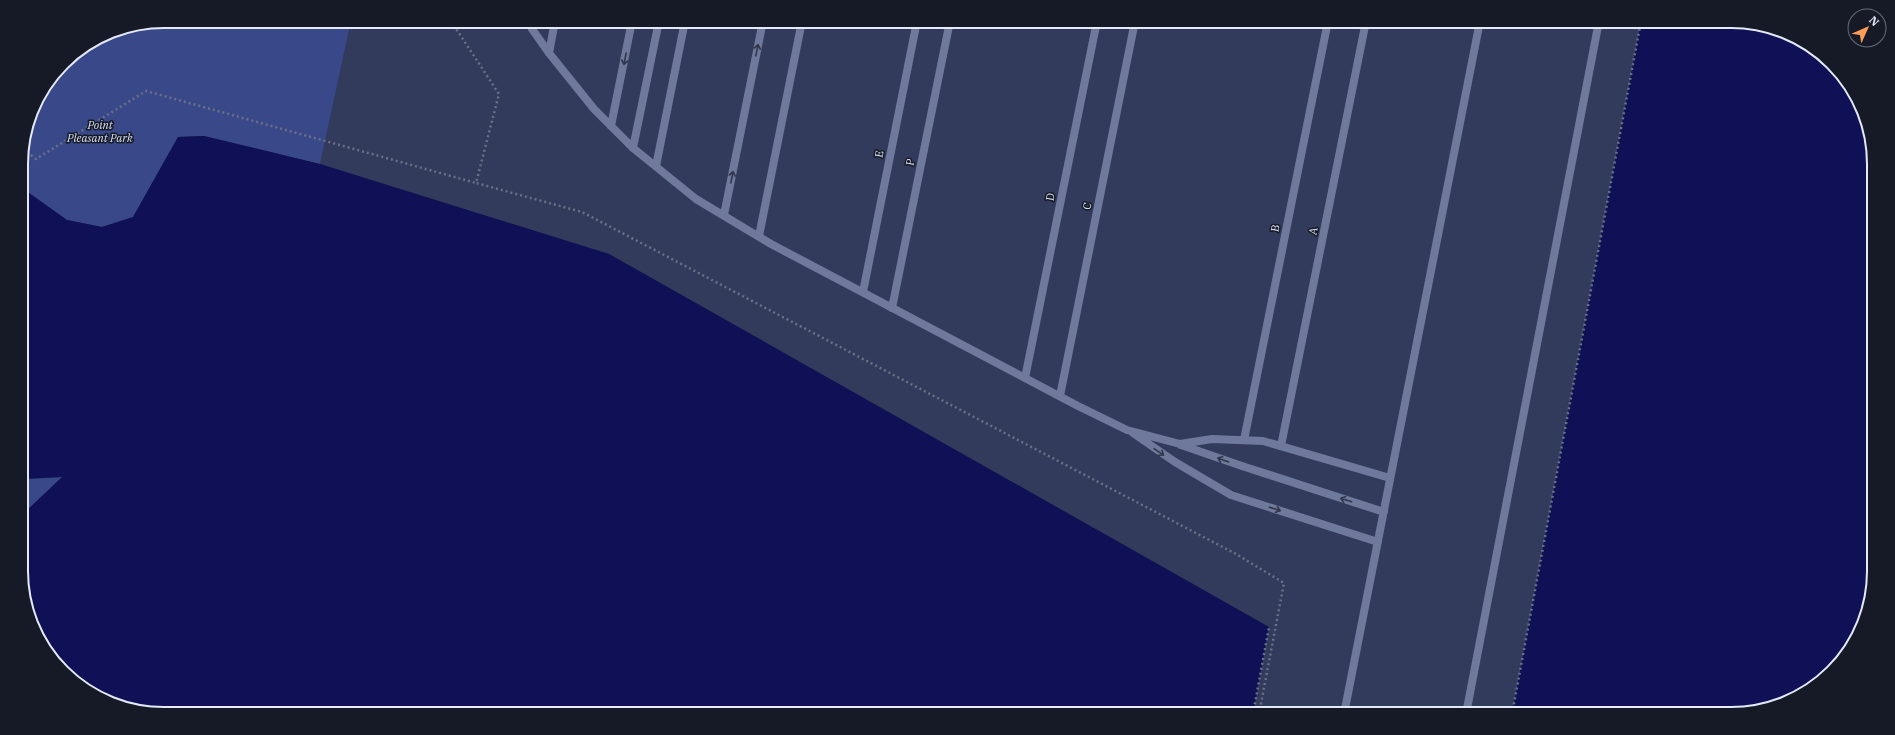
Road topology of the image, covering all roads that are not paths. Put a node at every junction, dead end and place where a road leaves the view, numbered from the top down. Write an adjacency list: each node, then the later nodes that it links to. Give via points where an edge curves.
1 (532, 28): 16 (lane)
2 (554, 28): 16 (lane)
3 (631, 28): 17 (lane, one-way to 17)
4 (658, 28): 18 (lane)
5 (684, 28): 19 (lane)
6 (762, 28): 20 (lane, one-way to 6)
7 (801, 28): 21 (lane)
8 (916, 28): 22 (lane, E)
9 (949, 28): 23 (lane, P)
10 (1096, 28): 24 (lane, D)
11 (1134, 28): 25 (lane, C)
12 (1327, 28): 27 (lane, B)
13 (1365, 28): 29 (lane, A)
14 (1479, 28): 30 (lane)
15 (1598, 28): 34 (lane)
16 (549, 53): 17 (lane)
17 (611, 126): 18 (lane)
18 (633, 148): 19 (lane)
19 (656, 166): 20 (lane, via 696,199)
20 (724, 215): 21 (lane)
21 (759, 236): 22 (lane)
22 (863, 292): 23 (lane)
23 (892, 308): 24 (lane)
24 (1025, 378): 25 (lane)
25 (1060, 396): 26 (lane)
26 (1127, 430): 28 (lane); 32 (lane, one-way to 32, via 1231,495)
27 (1244, 440): 28 (lane, via 1212,438); 29 (lane, via 1263,441)
28 (1180, 444): 31 (lane, one-way to 28)
29 (1281, 446): 30 (lane)
30 (1390, 478): 31 (lane)
31 (1384, 512): 32 (lane)
32 (1378, 542): 33 (lane)
33 (1345, 707)
34 (1467, 707)

